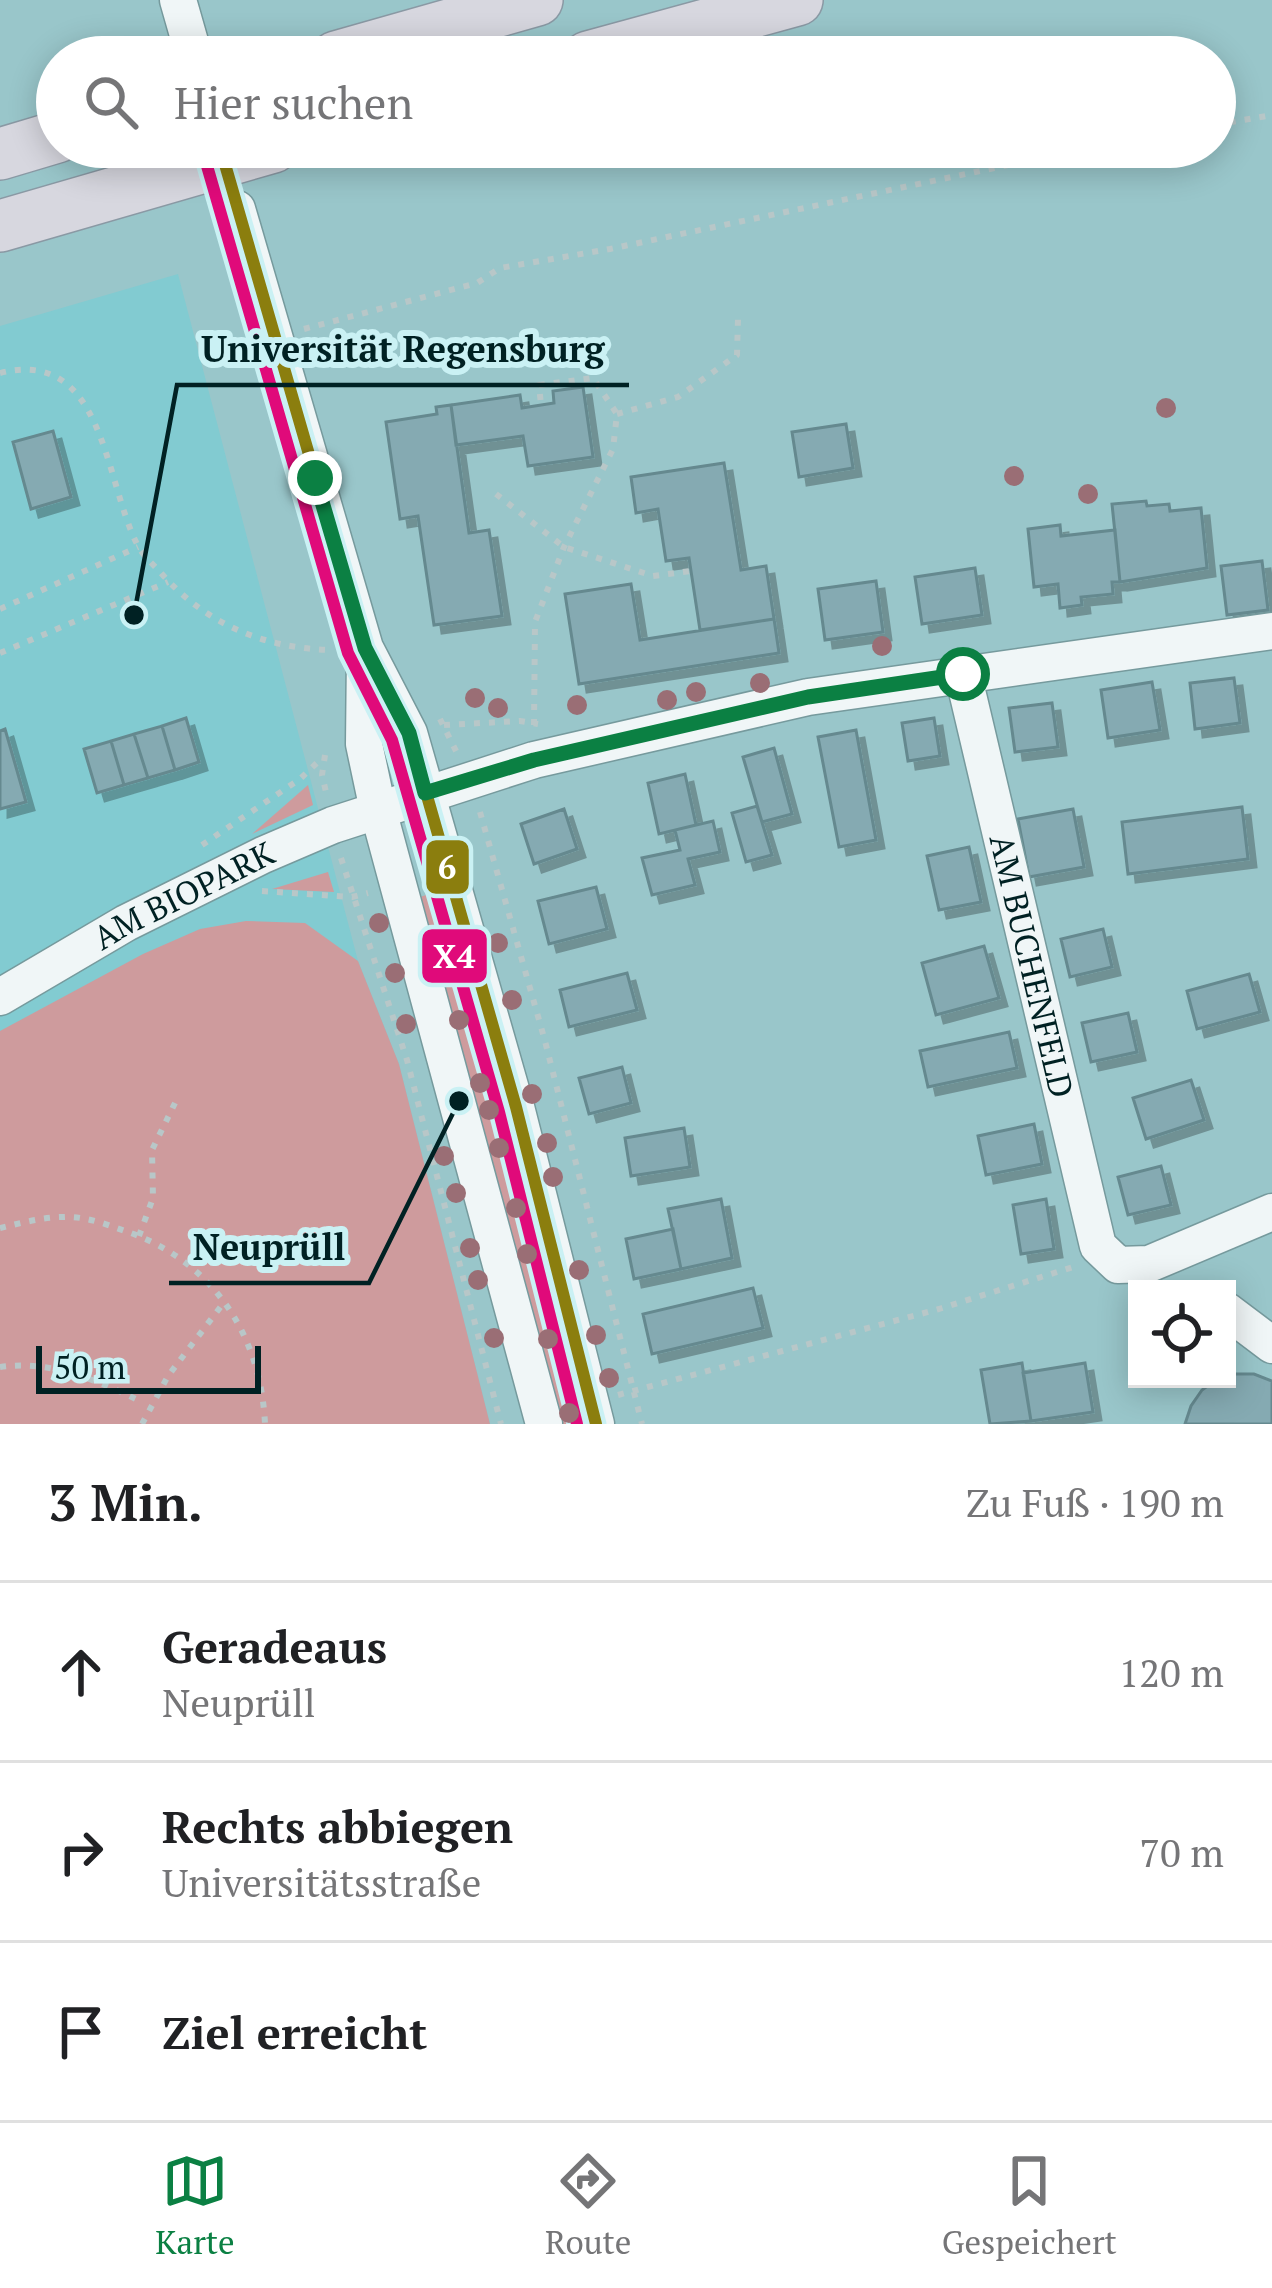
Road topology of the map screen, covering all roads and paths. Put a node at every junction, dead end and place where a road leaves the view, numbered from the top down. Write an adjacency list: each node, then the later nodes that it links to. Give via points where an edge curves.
1 (178, 0): 4 (street)
2 (536, 0): 5 (highway)
3 (797, 0): 6 (highway)
4 (188, 36)
5 (410, 36)
6 (665, 36)
7 (1272, 115): 8 (path)
8 (1236, 121)
9 (36, 143): 10 (highway)
10 (0, 154)
11 (200, 168): 14 (highway)
12 (994, 168): 16 (path, via 500,268 477,283)
13 (237, 209): 16 (street)
14 (0, 226)
15 (739, 318): 19 (path, via 737,355 678,397)
16 (274, 335): 27 (street)
17 (0, 373): 21 (path, via 47,370 74,387)
18 (542, 405): 19 (path, via 539,385 593,378)
19 (617, 414): 22 (path, via 613,449)
20 (496, 494): 22 (path)
21 (138, 547): 24 (path); 25 (path)
22 (564, 547): 23 (path, via 653,576); 31 (path, via 535,622)
23 (691, 571)
24 (169, 582): 27 (path, via 244,635 290,648); 28 (path)
25 (0, 609)
26 (1272, 631): 29 (street, AM BIOPARK)
27 (365, 648): 33 (street, via 409,733); 34 (street, via 364,744)
28 (0, 653)
29 (963, 674): 31 (street, AM BIOPARK, via 808,697); 43 (street, AM BUCHENFELD, via 1091,1230)
30 (325, 754): 36 (path)
31 (534, 760): 32 (street, AM BIOPARK)
32 (470, 782): 33 (street, AM BIOPARK); 48 (path)
33 (425, 793): 34 (street, AM BIOPARK); 50 (street)
34 (378, 810): 35 (street, AM BIOPARK); 54 (street)
35 (333, 825): 36 (street, AM BIOPARK); 37 (path)
36 (195, 870): 37 (path); 38 (street, AM BIOPARK)
37 (352, 897): 53 (path, via 407,1060)
38 (0, 997)
39 (176, 1102): 42 (path, via 152,1150 153,1198)
40 (1272, 1212): 43 (street, via 1149,1264)
41 (0, 1228): 42 (path, via 67,1216)
42 (139, 1236): 44 (path, via 197,1271)
43 (1105, 1257): 48 (path)
44 (225, 1300): 51 (path); 52 (path, via 256,1366)
45 (1236, 1318): 46 (street)
46 (1272, 1345)
47 (0, 1367): 49 (path, via 54,1369)
48 (634, 1391): 50 (path); 55 (path)
49 (137, 1400)
50 (594, 1414)
51 (142, 1424)
52 (265, 1424)
53 (501, 1424)
54 (544, 1424)
55 (642, 1424)

